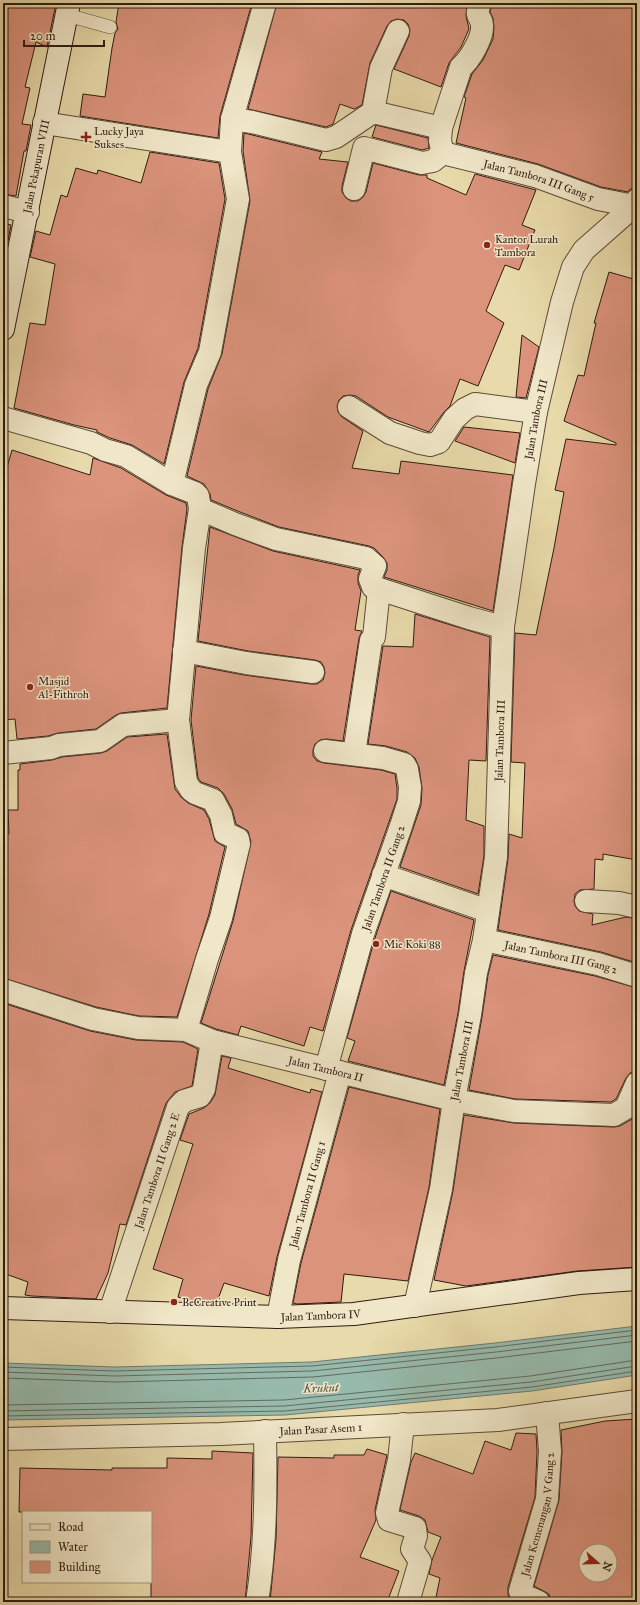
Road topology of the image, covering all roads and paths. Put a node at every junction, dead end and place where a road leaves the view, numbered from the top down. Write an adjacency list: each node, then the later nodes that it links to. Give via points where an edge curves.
1 (265, 3): 7 (street)
2 (480, 3): 9 (street, via 477,11 482,32 467,63 462,67)
3 (68, 9): 4 (lane); 8 (street, Jalan Pekapuran VIII)
4 (110, 27)
5 (398, 31): 6 (street, via 381,68)
6 (373, 112): 7 (street, via 336,138 326,140); 9 (street)
7 (232, 119): 10 (street)
8 (44, 123): 10 (street); 15 (street, Jalan Pekapuran VIII)
9 (441, 128): 11 (street, via 440,141)
10 (230, 152): 20 (street, via 238,199 210,352 196,385)
11 (444, 153): 12 (street, via 433,161 422,163 364,148); 13 (street, Jalan Tambora III Gang 5, via 535,176 598,199)
12 (354, 189)
13 (636, 203): 18 (street, Jalan Tambora III, via 584,250 572,267)
14 (3, 206): 15 (street)
15 (28, 212): 16 (street, Jalan Pekapuran VIII)
16 (3, 329)
17 (349, 407): 18 (street, via 390,433 430,445 439,442 454,419 475,404)
18 (536, 412): 23 (street, Jalan Tambora III)
19 (3, 418): 20 (street, via 91,443 126,456)
20 (172, 484): 21 (street, via 195,493)
21 (200, 509): 22 (street, via 276,539 366,558 375,566 370,582 373,587); 24 (street)
22 (380, 589): 23 (street); 29 (street)
23 (503, 627): 33 (street, Jalan Tambora III, via 496,857)
24 (184, 652): 25 (street); 26 (street)
25 (313, 672)
26 (178, 720): 28 (street, via 123,725 100,741); 37 (street, via 186,782 195,793 213,800 221,815 225,834 238,839 239,844 222,918)
27 (325, 751): 29 (street, Jalan Tambora II Gang 2)
28 (3, 753)
29 (354, 754): 30 (street, Jalan Tambora II Gang 2, via 390,760 404,764 408,768 409,801)
30 (383, 875): 33 (street); 39 (street, Jalan Tambora II Gang 2, via 363,934)
31 (586, 901): 32 (street)
32 (637, 907)
33 (488, 911): 34 (street, Jalan Tambora III)
34 (484, 940): 35 (street, Jalan Tambora III Gang 2, via 598,964); 41 (street, Jalan Tambora III)
35 (637, 976)
36 (3, 990): 37 (street, Jalan Tambora II, via 93,1019 138,1028)
37 (186, 1030): 38 (street, Jalan Tambora II)
38 (212, 1041): 39 (street, Jalan Tambora II); 45 (street, Jalan Tambora II Gang 2 E, via 204,1089 200,1096 184,1101 178,1107)
39 (333, 1070): 41 (street, Jalan Tambora II); 46 (street, Jalan Tambora II Gang 1)
40 (637, 1084): 41 (street, Jalan Tambora II, via 626,1108 614,1115 514,1111)
41 (454, 1100): 43 (street, Jalan Tambora III, via 441,1189)
42 (637, 1279): 43 (street, Jalan Tambora IV, via 579,1283)
43 (415, 1306): 46 (street, Jalan Tambora IV, via 354,1314)
44 (3, 1308): 45 (street, Jalan Tambora IV)
45 (110, 1312): 46 (street, Jalan Tambora IV)
46 (278, 1318)
47 (637, 1402): 48 (street, Jalan Pasar Asem 1)
48 (547, 1413): 49 (street, Jalan Pasar Asem 1, via 498,1420); 54 (street, Jalan Kemenangan V Gang 2, via 550,1451 547,1500 520,1591 521,1594)
49 (403, 1424): 50 (street, Jalan Pasar Asem 1); 53 (street, via 399,1460 387,1513 389,1520 414,1528 416,1536 412,1549 420,1561)
50 (265, 1431): 51 (street, Jalan Pasar Asem 1); 52 (street, via 264,1520)
51 (3, 1439)
52 (259, 1592)
53 (408, 1602)
54 (539, 1602)

